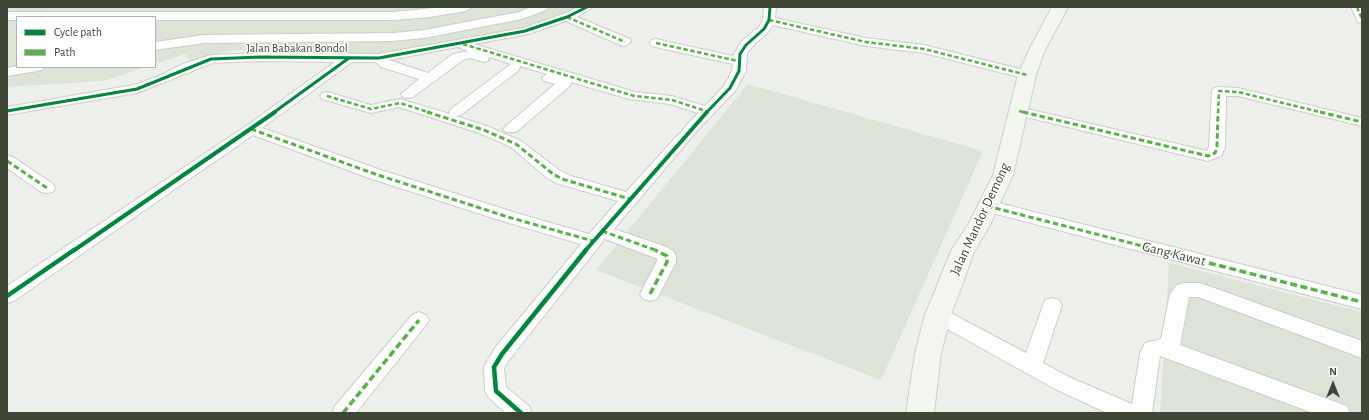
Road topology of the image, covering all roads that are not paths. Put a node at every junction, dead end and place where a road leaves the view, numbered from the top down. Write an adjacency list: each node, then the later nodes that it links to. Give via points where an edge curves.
1 (130, 7): 9 (street)
2 (466, 7): 10 (street, via 394,16)
3 (518, 7): 13 (street, via 424,26)
4 (542, 7): 13 (street, via 522,15 424,34 393,37)
5 (587, 7): 11 (street, Jalan Babakan Bondol)
6 (1060, 7): 25 (main road, Jalan Mandor Demong)
7 (1357, 7): 12 (street)
8 (769, 14): 21 (street, via 764,29 746,45); 25 (street, via 866,42 924,49)
9 (121, 16)
10 (156, 17)
11 (567, 17): 15 (street); 17 (street, Jalan Babakan Bondol, via 525,31)
12 (1362, 19)
13 (328, 33): 14 (street, via 209,30); 18 (street, via 204,39)
14 (156, 38)
15 (625, 42)
16 (656, 43): 21 (street)
17 (462, 44): 20 (street, Jalan Babakan Bondol); 32 (street, via 634,96 672,100)
18 (156, 46)
19 (349, 58): 20 (street, Jalan Babakan Bondol); 29 (street, Jalan Babakan Bondol, via 211,59 137,88); 34 (street)
20 (379, 58): 26 (street, via 386,64)
21 (738, 61): 32 (street, via 737,76)
22 (514, 67): 26 (street, via 471,54 458,58); 31 (street); 35 (street, via 565,83)
23 (31, 68): 24 (street)
24 (7, 72)
25 (1027, 75): 30 (main road, Jalan Mandor Demong)
26 (429, 78): 27 (street)
27 (408, 94)
28 (327, 96): 38 (street, via 372,109 400,103 484,130 516,144 562,179)
29 (7, 111)
30 (1018, 111): 33 (street, via 1208,156 1215,153 1217,147 1220,91 1238,92); 39 (main road, Jalan Mandor Demong, via 1003,175)
31 (456, 112)
32 (709, 112): 38 (street)
33 (1362, 122)
34 (251, 129): 40 (street, via 375,174 508,217); 42 (street)
35 (511, 129)
36 (9, 164): 37 (street)
37 (47, 188)
38 (630, 199): 40 (street)
39 (987, 206): 43 (street, Gang Kawat); 45 (main road, Jalan Mandor Demong, via 963,251)
40 (598, 236): 41 (street, via 661,252 666,256 667,262); 51 (street, via 494,367 496,391)
41 (650, 294)
42 (7, 296)
43 (1362, 302)
44 (1052, 306): 49 (street)
45 (938, 315): 49 (street); 52 (main road, Jalan Mandor Demong, via 928,353)
46 (419, 320): 50 (street)
47 (1169, 349): 48 (street, via 1180,294 1184,290 1199,290); 54 (street, via 1158,347 1150,353); 55 (street)
48 (1362, 350)
49 (1032, 366): 53 (street, via 1062,383)
50 (344, 413)
51 (521, 413)
52 (920, 413)
53 (1130, 413)
54 (1141, 413)
55 (1339, 413)

